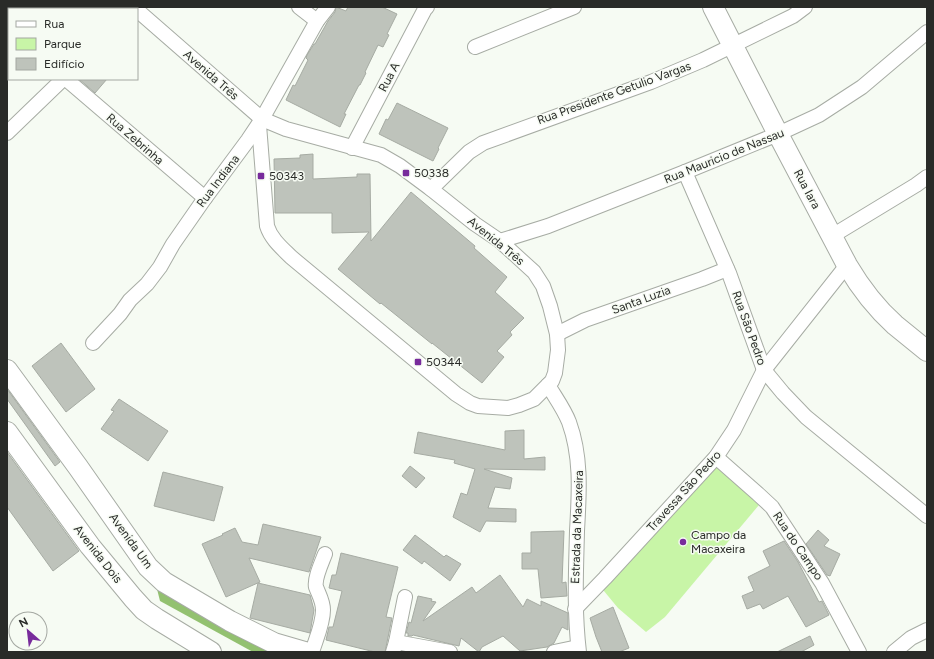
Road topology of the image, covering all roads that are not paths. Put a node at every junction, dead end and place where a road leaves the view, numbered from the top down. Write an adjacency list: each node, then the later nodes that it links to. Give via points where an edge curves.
1 (298, 7): 8 (street)
2 (328, 7): 8 (street, Rua Indiana)
3 (574, 7): 11 (street)
4 (713, 7): 10 (street, Rua Iara)
5 (805, 7): 10 (street, Rua Presidente Getulio Vargas, via 793,16)
6 (425, 8): 17 (street, Rua A)
7 (138, 11): 14 (street, Avenida Três)
8 (317, 21): 14 (street, Rua Indiana)
9 (927, 32): 16 (street, Rua Mauricio de Nassau, via 862,87 819,115)
10 (734, 45): 16 (street, Rua Iara); 20 (street, Rua Presidente Getulio Vargas, via 651,82 483,143 469,152)
11 (475, 47)
12 (62, 80): 15 (street)
13 (67, 80): 21 (street, Rua Zebrinha)
14 (260, 122): 17 (street, Avenida Três); 21 (street, Rua Indiana); 31 (street, Avenida Três, via 267,226 291,257 470,403 508,408 534,399)
15 (7, 133)
16 (778, 134): 18 (street, Rua Mauricio de Nassau); 22 (street, Rua Iara)
17 (352, 148): 20 (street, Avenida Três, via 381,155)
18 (685, 172): 23 (street, Rua Mauricio de Nassau, via 548,226); 25 (street, Rua São Pedro)
19 (927, 176): 22 (street, via 916,186)
20 (431, 188): 23 (street, Avenida Três)
21 (204, 198): 27 (street, Rua Indiana, via 147,284)
22 (832, 236): 24 (street, Rua Iara)
23 (500, 241): 26 (street, Avenida Três, via 539,279)
24 (847, 264): 28 (street, Rua Iara, via 871,300 894,324); 30 (street, Travessa São Pedro)
25 (727, 269): 26 (street, Santa Luzia, via 585,320); 30 (street, Rua São Pedro)
26 (558, 334): 31 (street, Avenida Três, via 555,373)
27 (93, 343)
28 (927, 351)
29 (7, 370): 42 (street, Avenida Um, via 148,567 164,582 230,621 274,643)
30 (764, 370): 33 (street, Travessa São Pedro, via 734,430); 34 (street, Rua São Pedro, via 806,417)
31 (548, 385): 37 (street, Estrada da Macaxeira, via 569,422 578,464)
32 (7, 432): 41 (street, Avenida Dois, via 90,546 144,610)
33 (716, 457): 37 (street, Travessa São Pedro); 46 (street, Rua do Campo, via 775,512 822,583)
34 (927, 516)
35 (325, 554): 43 (street, via 316,579 316,586 322,598 322,620)
36 (405, 597): 39 (street)
37 (575, 609): 40 (street, Estrada da Macaxeira)
38 (927, 630): 47 (street, via 911,638)
39 (394, 647): 44 (street)
40 (575, 650): 45 (street)
41 (211, 652)
42 (305, 652)
43 (312, 652)
44 (450, 652)
45 (554, 652)
46 (859, 652)
47 (894, 652)

